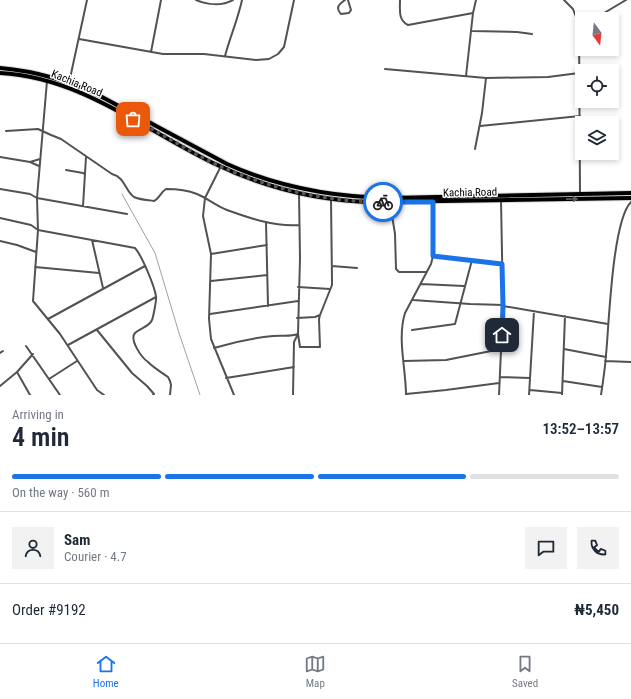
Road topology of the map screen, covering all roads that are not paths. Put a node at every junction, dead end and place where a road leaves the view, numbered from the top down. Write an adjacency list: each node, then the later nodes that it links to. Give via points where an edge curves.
1 (87, 0): 17 (street)
2 (162, 0): 18 (street)
3 (196, 0): 4 (street, via 209,4)
4 (233, 0)
5 (242, 0): 19 (street)
6 (294, 0): 19 (street, via 284,47 278,54 269,59 256,60)
7 (346, 0): 7 (street, via 351,10 341,14 338,12 339,4)
8 (400, 0): 13 (street, via 400,16 402,21 408,24)
9 (476, 0): 13 (street)
10 (564, 0): 14 (street)
11 (626, 0): 12 (street)
12 (606, 12)
13 (473, 13): 15 (street)
14 (575, 13)
15 (472, 31): 16 (street); 24 (street)
16 (532, 34)
17 (79, 39): 18 (street); 27 (street)
18 (151, 52): 19 (street)
19 (225, 56)
20 (0, 68): 27 (highway, Kachia Road, via 35,73)
21 (385, 69): 24 (street)
22 (0, 73): 26 (highway, Kachia Road)
23 (575, 74): 25 (street, via 548,77)
24 (466, 76): 25 (street)
25 (486, 78): 31 (street)
26 (47, 80): 33 (street); 41 (highway, Kachia Road, via 95,99)
27 (69, 83): 47 (highway, Kachia Road, via 102,97 227,164 297,188 372,198)
28 (580, 108): 30 (street)
29 (575, 116): 31 (street)
30 (580, 116)
31 (480, 126): 34 (street)
32 (6, 131): 33 (street, via 38,129)
33 (42, 132): 36 (street, via 61,139); 37 (street)
34 (475, 148)
35 (0, 157): 39 (street)
36 (86, 157): 43 (street); 49 (street, via 120,177 136,198 154,201 166,189 190,192)
37 (40, 159): 39 (street); 40 (street)
38 (580, 160): 47 (street)
39 (30, 162): 40 (street)
40 (39, 166): 48 (street)
41 (221, 166): 45 (highway, Kachia Road, via 259,182); 49 (street)
42 (66, 170): 43 (street)
43 (85, 174): 56 (street)
44 (0, 190): 48 (street, via 30,194)
45 (299, 193): 51 (highway, Kachia Road); 60 (street)
46 (631, 193): 47 (highway, Kachia Road)
47 (580, 194)
48 (37, 198): 56 (street); 61 (street)
49 (205, 198): 59 (street, via 226,209); 66 (street, via 203,216)
50 (631, 198): 52 (highway, Kachia Road, one-way to 50)
51 (331, 200): 53 (highway, Kachia Road); 71 (street)
52 (501, 200): 54 (highway, Kachia Road); 69 (street)
53 (390, 202): 54 (highway, Kachia Road); 74 (street, via 397,272)
54 (433, 202): 67 (street)
55 (631, 202): 95 (street, via 626,208 615,253)
56 (83, 206): 57 (street)
57 (127, 214)
58 (0, 218): 61 (street, via 32,225)
59 (266, 222): 60 (street); 64 (street)
60 (299, 225): 80 (street)
61 (38, 230): 62 (street); 65 (street)
62 (92, 240): 70 (street, via 135,248); 75 (street)
63 (0, 241): 65 (street)
64 (267, 245): 66 (street); 76 (street)
65 (36, 252): 72 (street)
66 (211, 254): 77 (street)
67 (433, 256): 68 (street); 74 (street)
68 (472, 260): 69 (street); 79 (street)
69 (502, 264): 87 (street)
70 (145, 266): 81 (street); 83 (street)
71 (332, 266): 73 (street); 82 (street)
72 (35, 267): 75 (street); 94 (street, via 33,300)
73 (357, 268)
74 (426, 272): 78 (street)
75 (99, 273): 81 (street)
76 (267, 275): 77 (street); 88 (street)
77 (211, 281): 90 (street)
78 (420, 284): 79 (street); 84 (street)
79 (464, 286): 86 (street)
80 (298, 287): 82 (street); 85 (street)
81 (103, 288): 94 (street)
82 (330, 289): 91 (street)
83 (157, 297): 96 (street); 130 (street, via 153,319 135,333 133,338 146,361 170,380)
84 (412, 300): 86 (street); 109 (street, via 403,320)
85 (298, 301): 88 (street); 93 (street)
86 (460, 303): 87 (street); 97 (street, via 455,324)
87 (503, 305): 89 (street); 102 (street)
88 (268, 306): 90 (street)
89 (534, 311): 92 (street); 116 (street)
90 (210, 314): 101 (street)
91 (320, 315): 93 (street); 98 (street, via 320,347 300,347)
92 (565, 316): 95 (street); 103 (street)
93 (297, 318): 98 (street)
94 (48, 319): 99 (street)
95 (608, 324): 107 (street)
96 (97, 330): 99 (street); 129 (street, via 132,373 148,386)
97 (412, 330)
98 (298, 334): 101 (street, via 291,337 273,336 238,341); 112 (street, via 294,342)
99 (68, 345): 108 (street)
100 (26, 346): 106 (street)
101 (214, 348): 115 (street)
102 (501, 349): 109 (street, via 446,360); 114 (street)
103 (564, 349): 107 (street); 118 (street)
104 (3, 351): 105 (street)
105 (0, 353)
106 (33, 354): 113 (street); 117 (street)
107 (606, 357): 110 (street)
108 (77, 361): 117 (street); 128 (street, via 97,390)
109 (404, 361): 123 (street)
110 (605, 361): 111 (street); 121 (street)
111 (631, 362)
112 (294, 367): 115 (street); 132 (street)
113 (17, 372): 120 (street); 126 (street)
114 (500, 377): 116 (street); 119 (street)
115 (226, 378): 131 (street)
116 (530, 378): 122 (street)
117 (49, 379): 127 (street)
118 (563, 381): 121 (street); 125 (street)
119 (499, 383): 124 (street); 133 (street)
120 (0, 386)
121 (602, 387): 135 (street)
122 (530, 390): 125 (street); 134 (street)
123 (406, 394): 124 (street)
124 (423, 394)
125 (562, 394)
126 (30, 395)
127 (60, 395)
128 (104, 395)
129 (154, 395)
130 (170, 395)
131 (234, 395)
132 (293, 395)
133 (499, 395)
134 (529, 395)
135 (601, 395)

